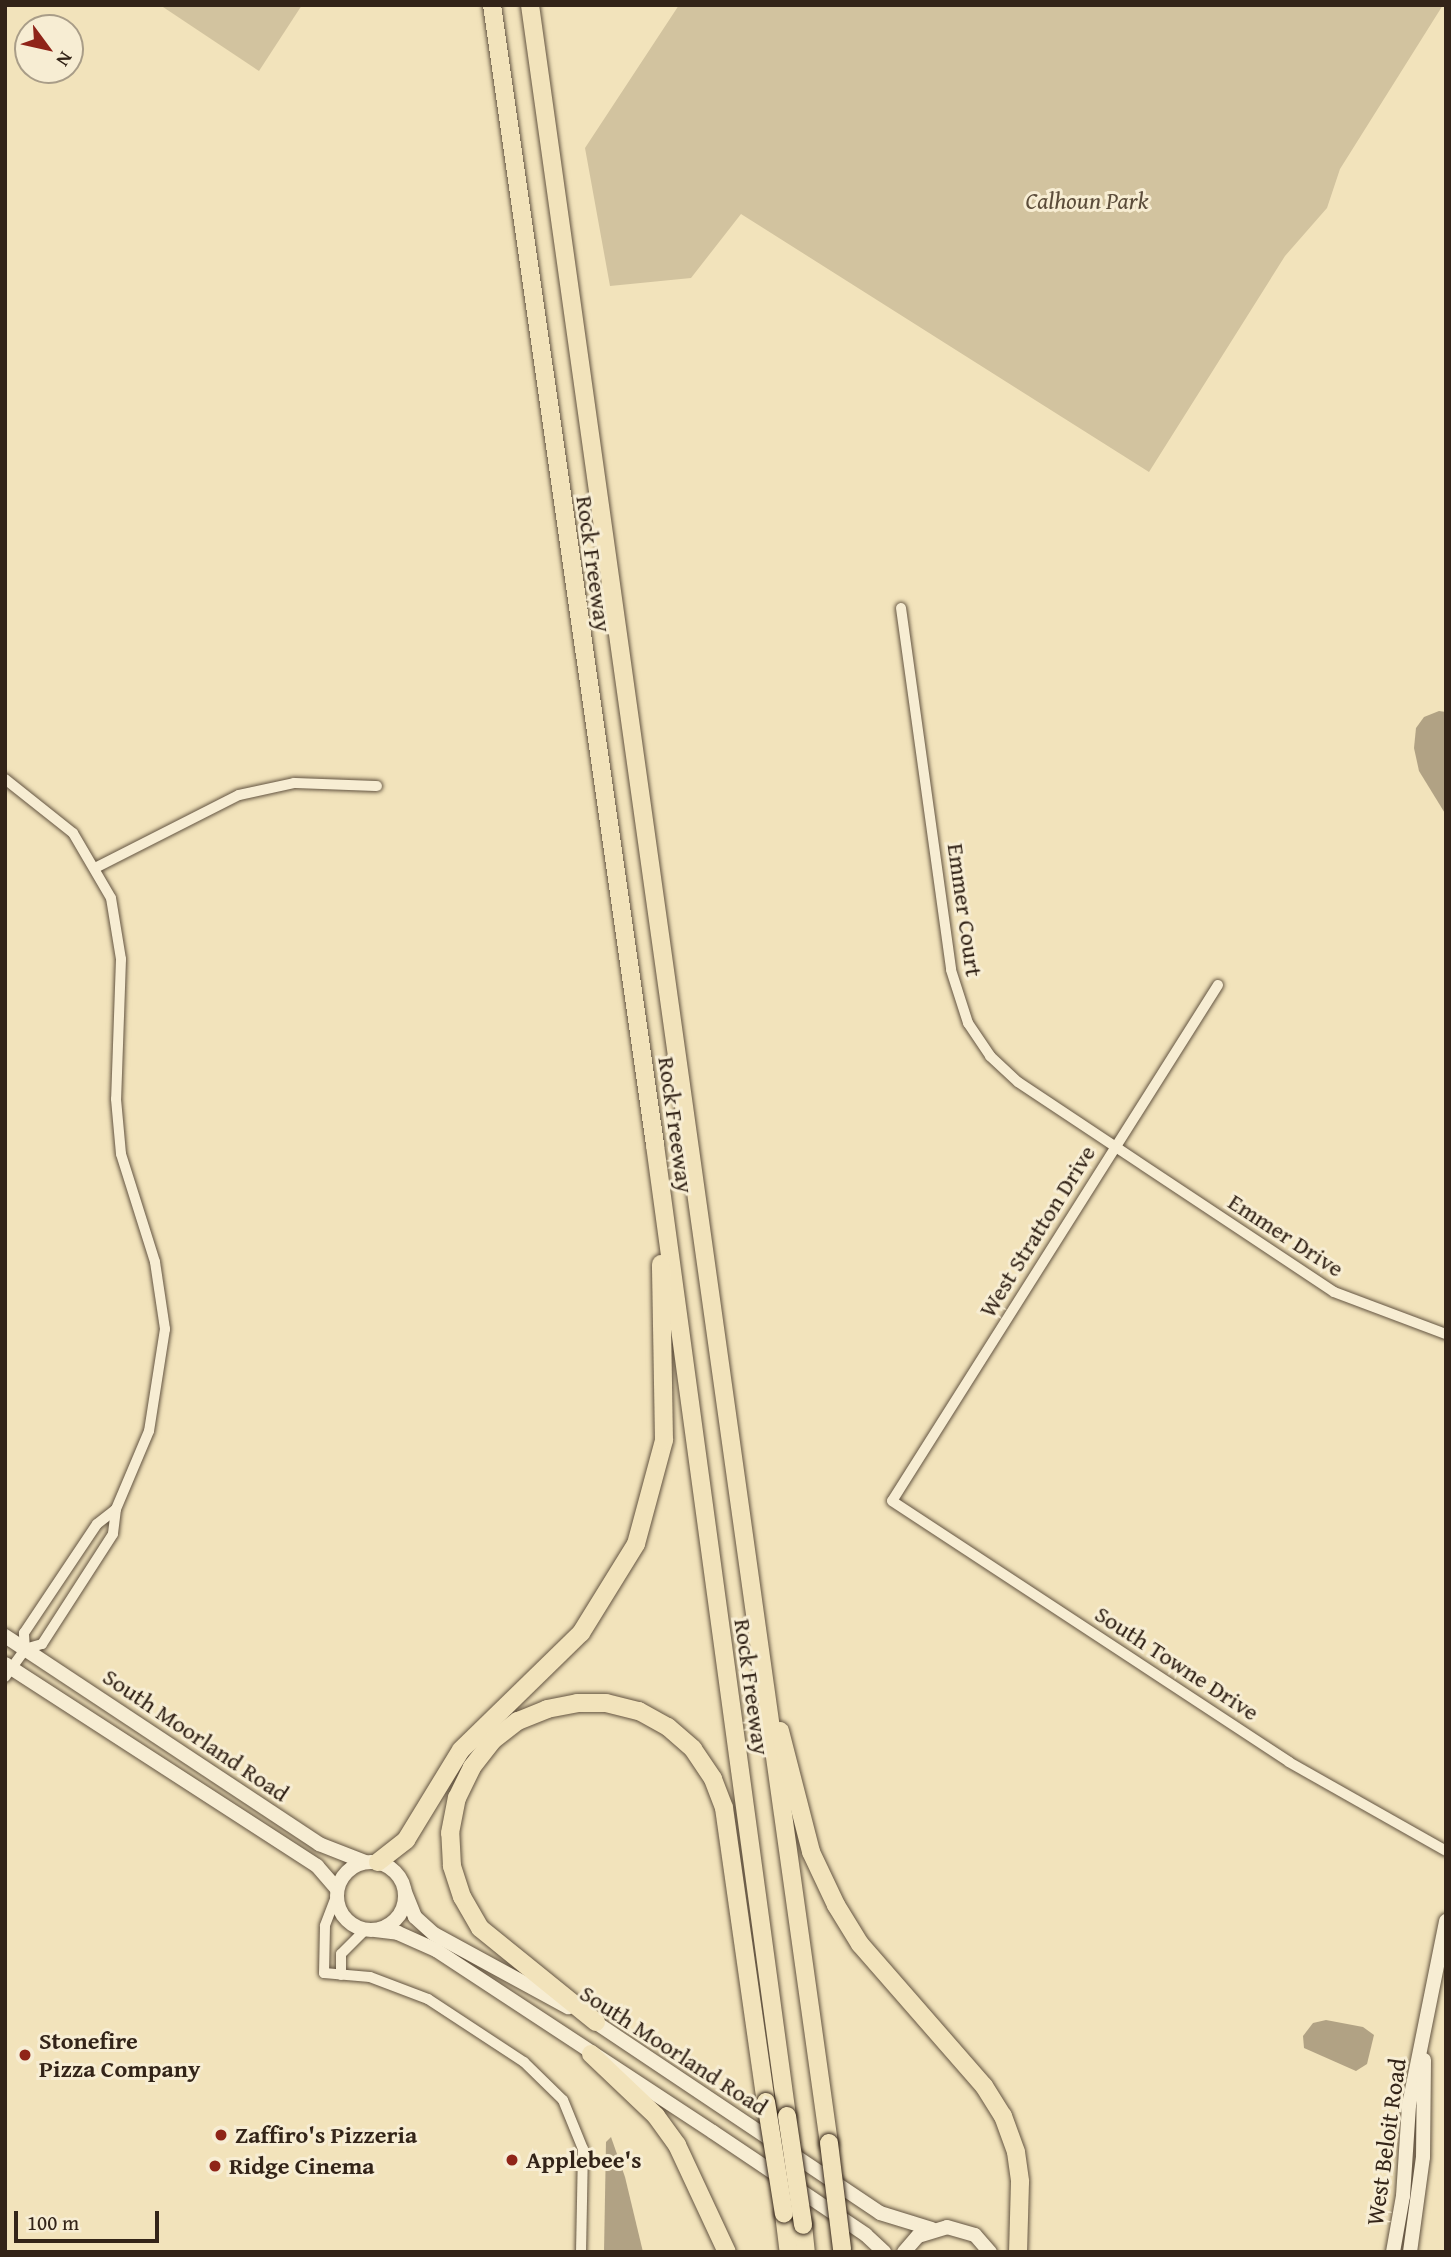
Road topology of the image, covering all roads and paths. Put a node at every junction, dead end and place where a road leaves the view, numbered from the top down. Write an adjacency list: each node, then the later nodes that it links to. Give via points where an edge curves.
1 (492, 5): 8 (highway, Rock Freeway)
2 (530, 5): 13 (highway, Rock Freeway)
3 (901, 608): 9 (street, Emmer Court, via 951,970 961,1007 977,1039 1003,1070)
4 (5, 779): 6 (street, via 56,815)
5 (377, 786): 6 (street, via 294,783 239,795)
6 (97, 867): 12 (street, via 111,898 121,946 116,1099 121,1154 161,1286 165,1329 149,1431)
7 (1218, 985): 9 (street, West Stratton Drive)
8 (655, 1145): 18 (highway, via 666,1377 664,1440 636,1544 581,1633 461,1749 406,1840); 33 (highway, Rock Freeway, bridge)
9 (1116, 1147): 10 (street, Emmer Drive, via 1334,1292); 11 (street, West Stratton Drive)
10 (1446, 1335)
11 (891, 1501): 17 (street, South Towne Drive, via 1289,1762)
12 (116, 1509): 15 (street, via 97,1524 24,1633); 15 (street, via 114,1534 42,1644)
13 (753, 1608): 27 (highway, via 811,1852 860,1944 984,2086 1003,2116 1016,2152); 29 (highway, Rock Freeway, bridge)
14 (5, 1636): 15 (main road, South Moorland Road)
15 (25, 1649): 16 (street); 18 (main road, South Moorland Road, via 319,1844)
16 (7, 1670): 19 (main road, South Moorland Road, via 317,1866)
17 (1446, 1850)
18 (371, 1862): 19 (main road, via 344,1874); 20 (main road, via 396,1873)
19 (337, 1892): 22 (main road, via 348,1921); 23 (street, via 325,1926 324,1973)
20 (405, 1892): 22 (main road, via 401,1913); 24 (main road, South Moorland Road, via 415,1917 434,1934)
21 (1446, 1921): 25 (main road, West Beloit Road)
22 (370, 1930): 23 (street, via 341,1954); 26 (main road, South Moorland Road, via 398,1933 436,1950)
23 (341, 1975): 30 (street, via 390,1982 428,1999 524,2062 554,2088 572,2116 583,2149)
24 (596, 2022): 28 (main road, South Moorland Road, via 880,2213); 32 (highway, bridge, via 480,1927 462,1897 452,1866 450,1833 457,1798 472,1766 492,1741 518,1721 577,1703 606,1703 639,1711 668,1727 693,1749 713,1779 724,1808)
25 (1424, 2038): 39 (main road, West Beloit Road, via 1409,2105 1403,2196); 40 (main road, West Beloit Road, via 1423,2157)
26 (591, 2054): 31 (highway, via 656,2116 677,2145); 34 (main road, South Moorland Road, via 856,2228)
27 (1019, 2207): 37 (highway); 38 (highway)
28 (932, 2229): 35 (main road); 36 (main road, South Moorland Road, via 961,2229 975,2235)
29 (842, 2250)
30 (581, 2252)
31 (727, 2252)
32 (789, 2252)
33 (807, 2252)
34 (884, 2252)
35 (904, 2252)
36 (990, 2252)
37 (1006, 2252)
38 (1018, 2252)
39 (1393, 2252)
40 (1410, 2252)

